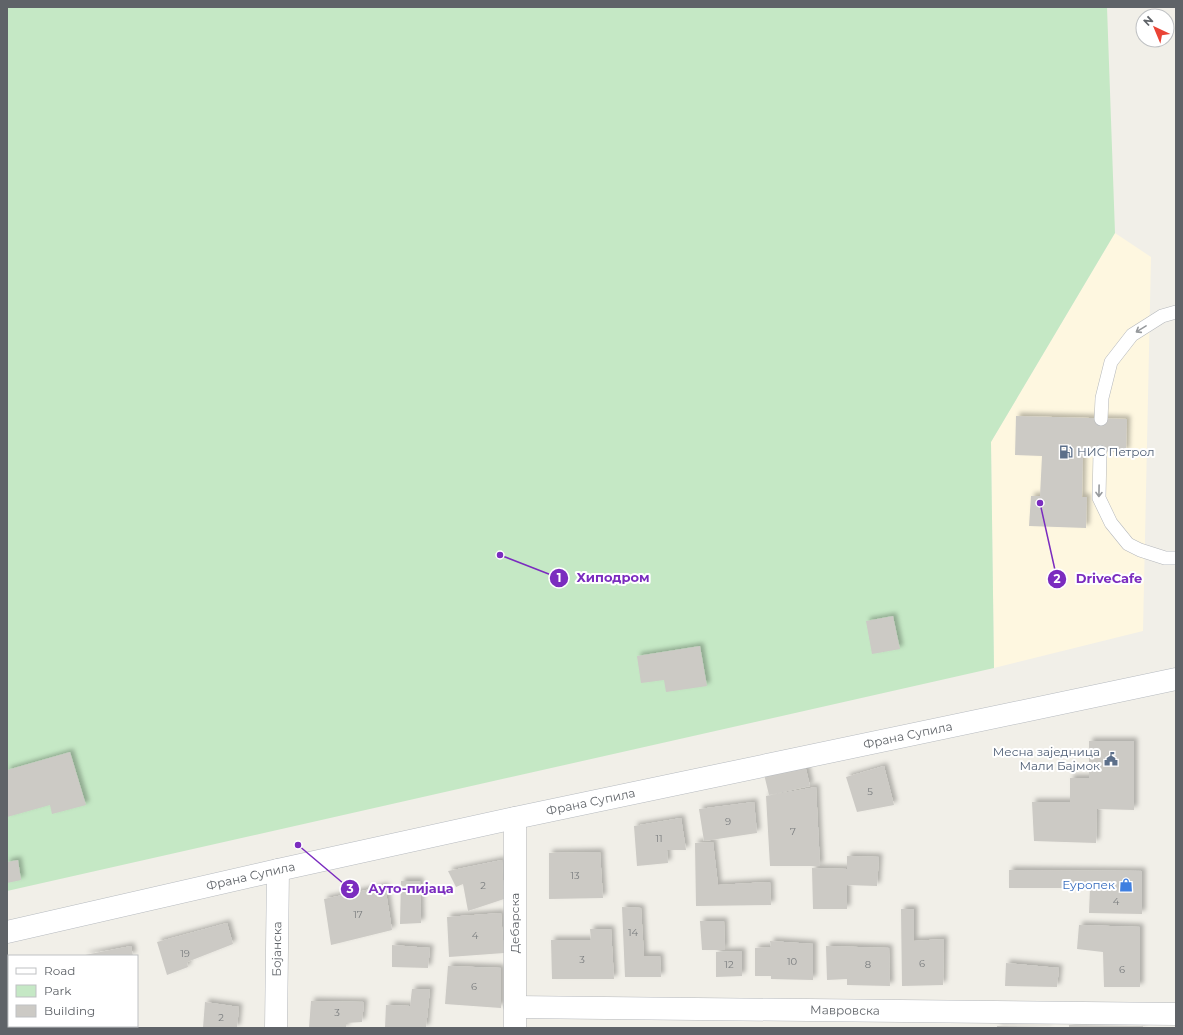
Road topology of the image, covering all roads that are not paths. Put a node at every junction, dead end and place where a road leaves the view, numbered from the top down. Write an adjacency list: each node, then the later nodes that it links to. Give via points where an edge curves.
1 (1176, 312): 2 (lane, one-way to 2, via 1162,316 1132,335 1111,362 1102,398)
2 (1101, 419)
3 (1100, 452): 4 (lane, one-way to 4, via 1099,498 1111,523 1128,544 1165,558)
4 (1176, 558)
5 (1176, 679): 6 (street, Франа Супила)
6 (516, 818): 7 (street, Франа Супила); 10 (street, Дебарска)
7 (278, 870): 8 (street, Франа Супила); 11 (street, Бојанска)
8 (7, 932)
9 (1176, 1014): 10 (street, Мавровска)
10 (515, 1018)
11 (276, 1028)

